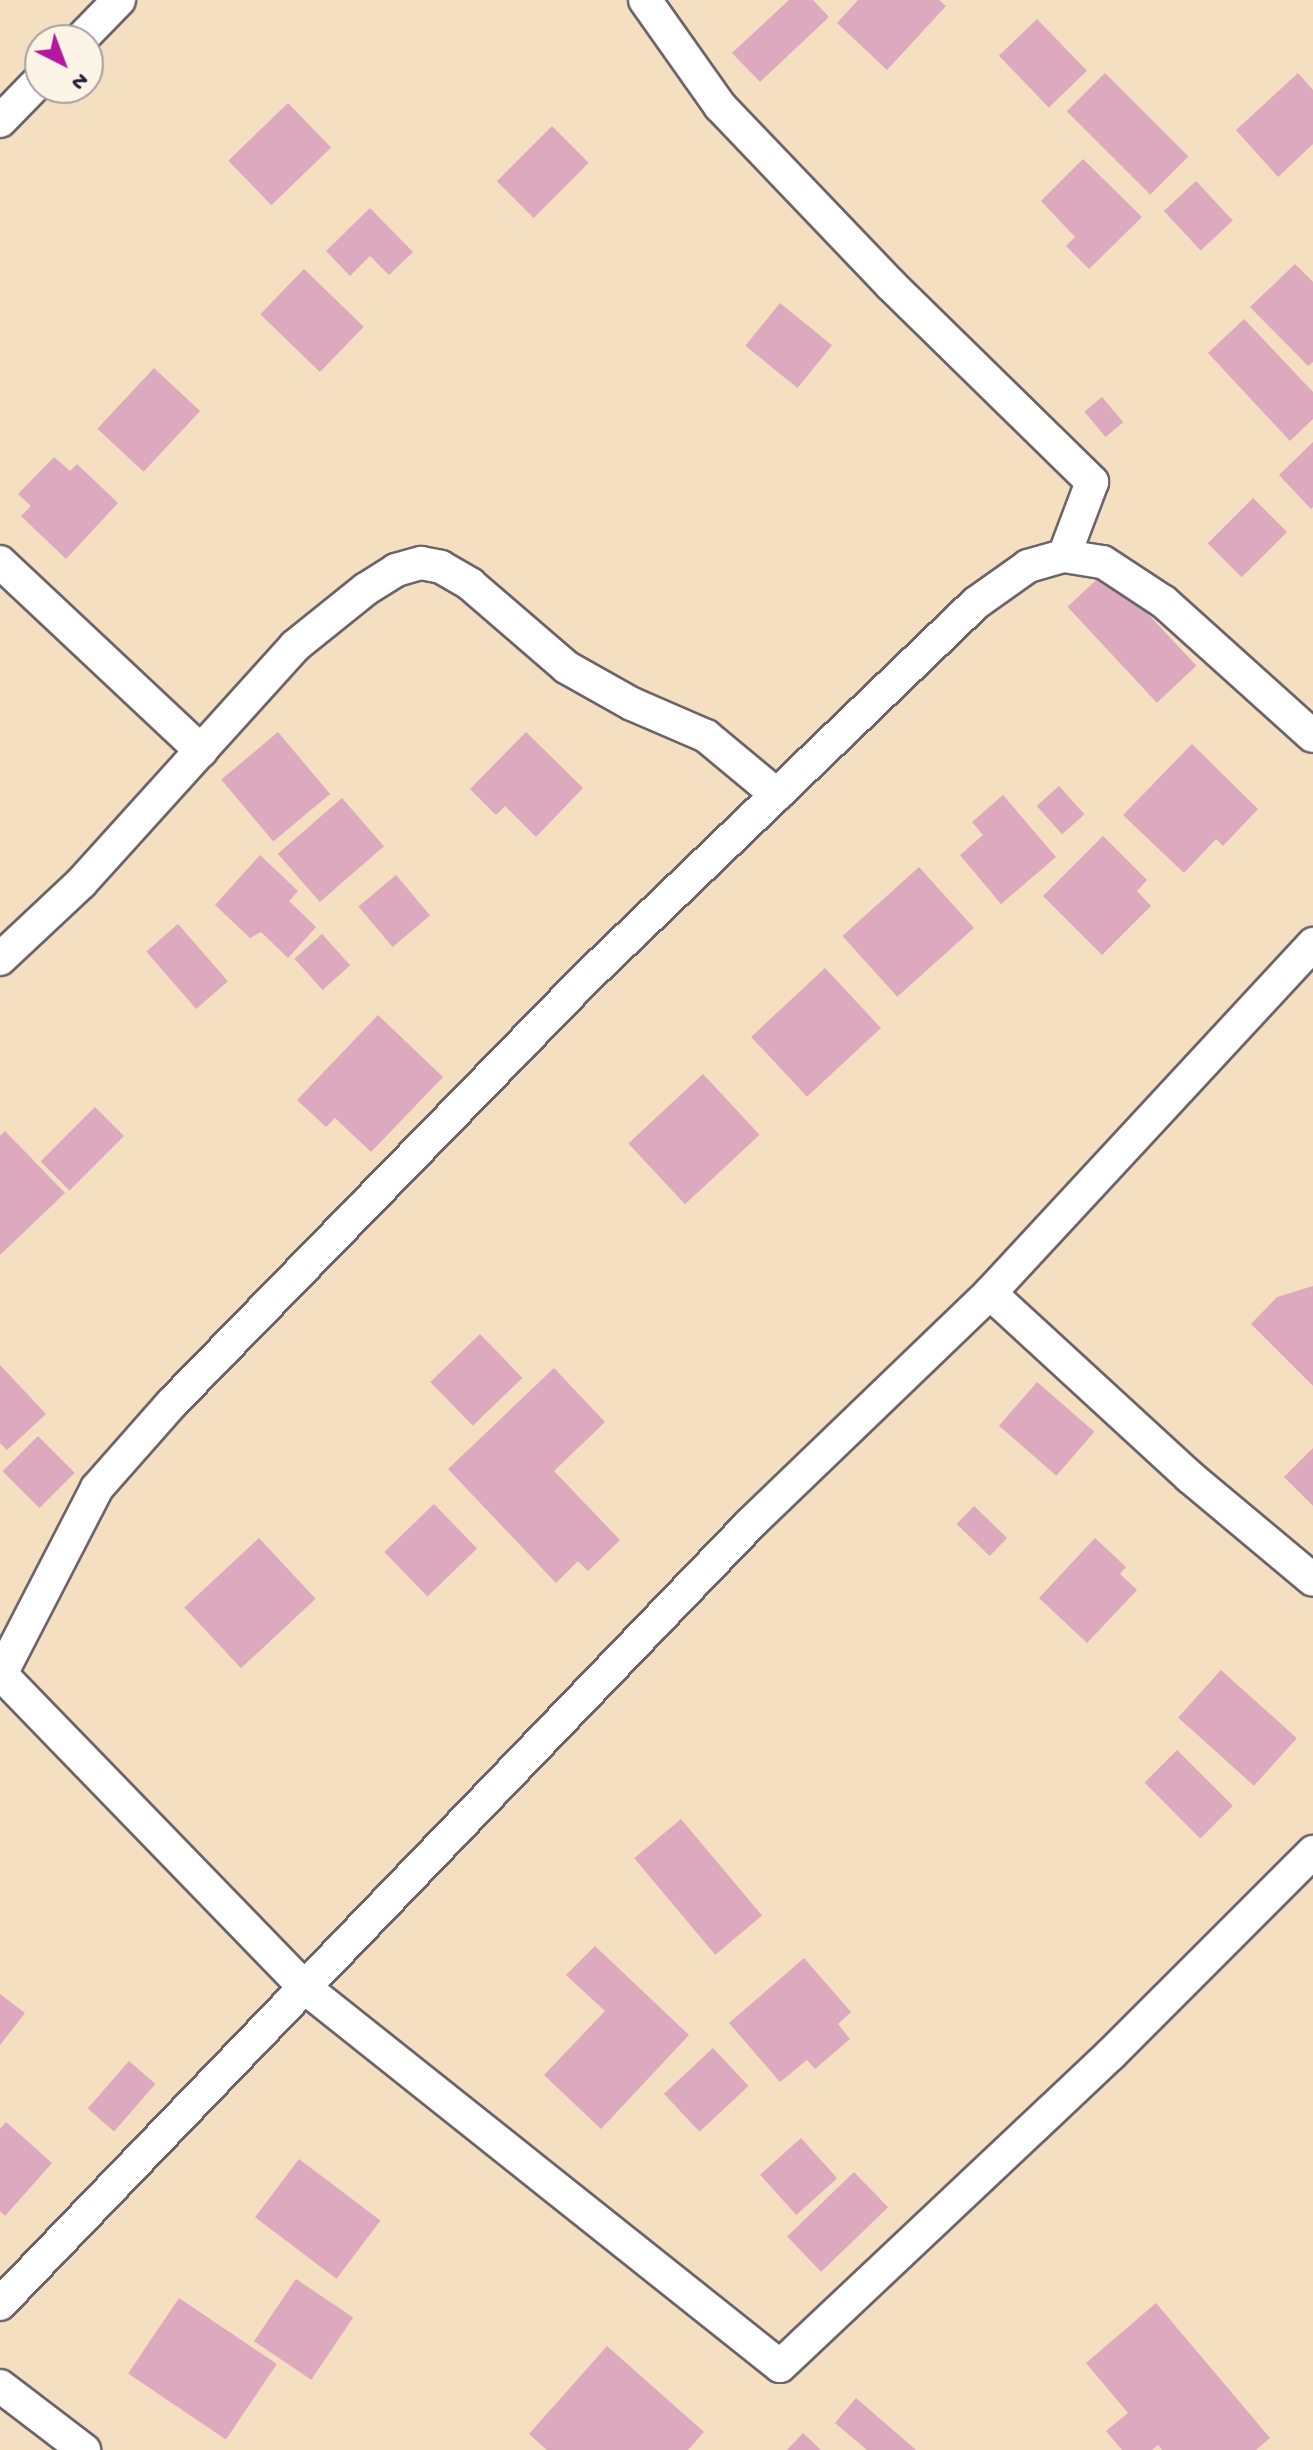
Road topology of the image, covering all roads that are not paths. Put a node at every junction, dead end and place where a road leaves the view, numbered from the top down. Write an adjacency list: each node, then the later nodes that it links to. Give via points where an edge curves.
1 (119, 0): 3 (street)
2 (645, 0): 6 (street, via 720,106 890,284 1092,482)
3 (96, 24)
4 (24, 96): 5 (street)
5 (0, 121)
6 (1064, 556): 8 (street, via 1103,562 1164,602); 10 (street, via 1028,566 976,603)
7 (0, 562): 9 (street)
8 (1313, 736)
9 (201, 751): 10 (street, via 295,646 366,589 396,570 421,563 441,567 470,584 566,667 632,704 706,736); 12 (street, via 81,883)
10 (777, 795): 15 (street, via 586,978 172,1403 97,1488)
11 (1313, 944): 13 (street)
12 (4, 949)
13 (990, 1293): 14 (street, via 1190,1477); 17 (street, via 750,1524)
14 (1313, 1580)
15 (0, 1673): 17 (street)
16 (1313, 1852): 17 (street, via 1111,2054 780,2366)
17 (304, 1987): 18 (street)
18 (0, 2304)
19 (0, 2386): 20 (street)
20 (84, 2450)

